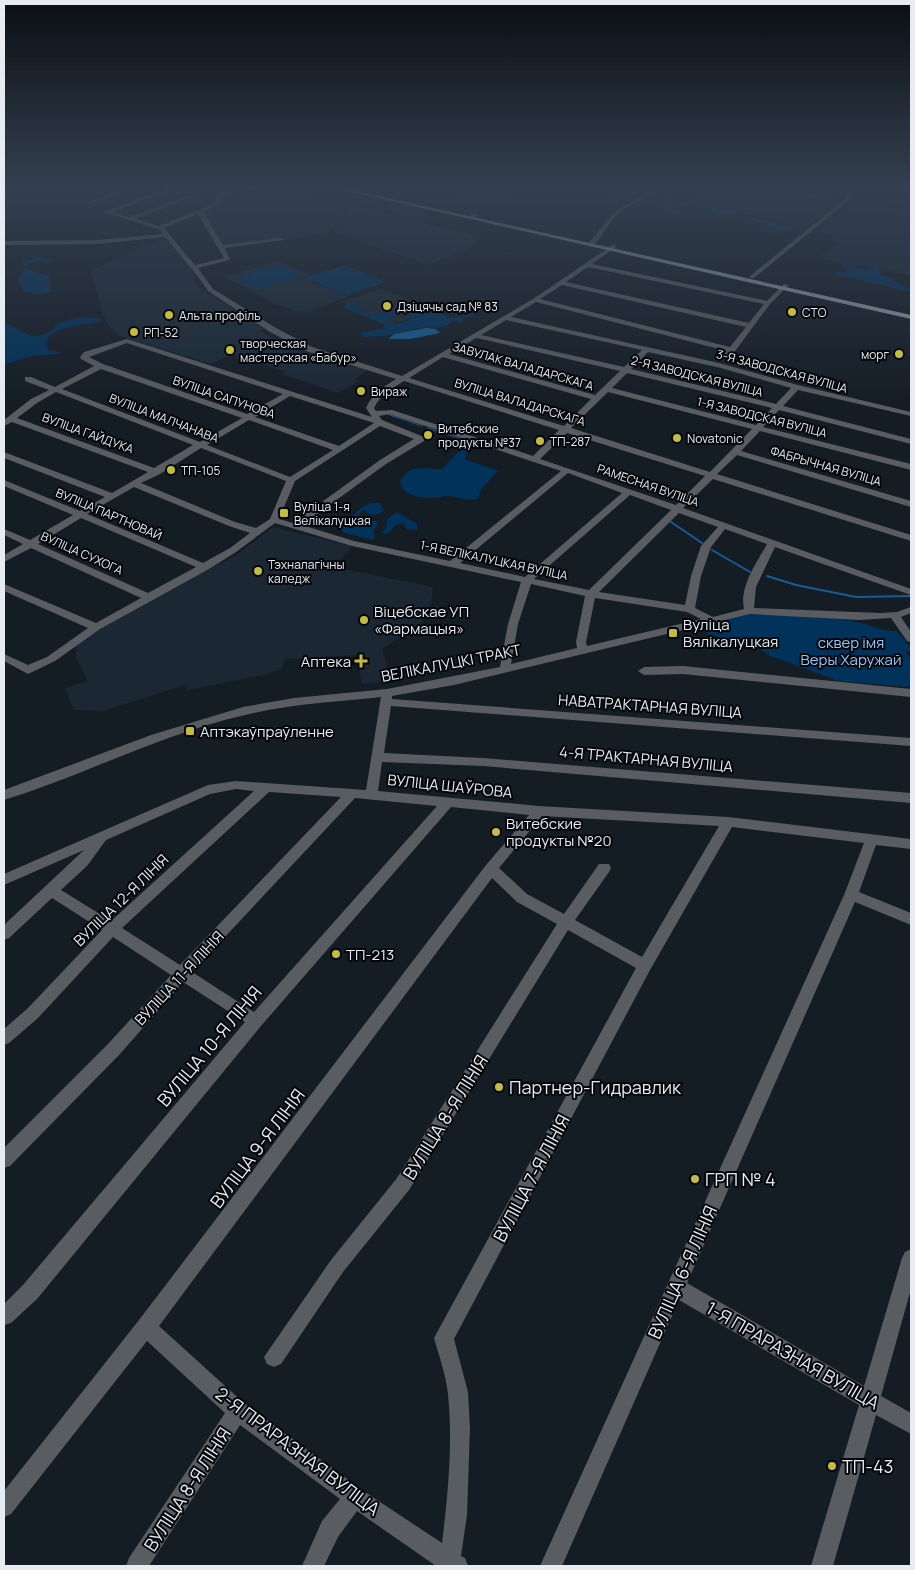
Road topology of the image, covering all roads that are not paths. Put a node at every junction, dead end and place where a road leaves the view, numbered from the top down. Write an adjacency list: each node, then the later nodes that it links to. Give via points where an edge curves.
1 (188, 260): 7 (street, ВУЛІЦА ВАЛАДАРСКАГА)
2 (223, 260): 7 (street)
3 (595, 260): 6 (street)
4 (667, 260): 8 (main road)
5 (773, 260): 9 (street)
6 (588, 265): 10 (street); 13 (street)
7 (194, 267): 26 (street, ВУЛІЦА ВАЛАДАРСКАГА, via 210,290 296,344)
8 (719, 272): 9 (main road); 11 (main road)
9 (752, 278): 11 (main road)
10 (562, 283): 12 (street); 18 (street)
11 (785, 287): 13 (street); 14 (main road)
12 (535, 300): 17 (street); 21 (street)
13 (768, 303): 18 (street)
14 (899, 312): 15 (main road); 16 (main road)
15 (911, 312)
16 (911, 317)
17 (505, 318): 19 (street); 20 (street, 3-Я ЗАВОДСКАЯ ВУЛІЦА)
18 (750, 326): 21 (street)
19 (476, 336): 22 (street); 25 (street, 2-Я ЗАВОДСКАЯ ВУЛІЦА)
20 (646, 350): 24 (street, 3-Я ЗАВОДСКАЯ ВУЛІЦА); 25 (street)
21 (731, 350): 24 (street)
22 (443, 355): 26 (street); 32 (street, ЗАВУЛАК ВАЛАДАРСКАГА)
23 (100, 366): 29 (street); 31 (street, via 86,360 85,356 127,341); 35 (street, ВУЛІЦА САПУНОВА)
24 (719, 366): 28 (street, 3-Я ЗАВОДСКАЯ ВУЛІЦА)
25 (628, 370): 30 (street); 33 (street, 2-Я ЗАВОДСКАЯ ВУЛІЦА)
26 (402, 378): 36 (street, via 374,399 370,408); 39 (street, ВУЛІЦА ВАЛАДАРСКАГА)
27 (28, 379): 29 (street, ВУЛІЦА МАЛЧАНАВА)
28 (796, 387): 33 (street); 34 (street, 3-Я ЗАВОДСКАЯ ВУЛІЦА)
29 (57, 389): 37 (street); 41 (street, ВУЛІЦА МАЛЧАНАВА)
30 (607, 389): 32 (street); 38 (street, 1-Я ЗАВОДСКАЯ ВУЛІЦА)
31 (290, 393): 35 (street); 36 (street)
32 (596, 398): 39 (street)
33 (778, 407): 38 (street); 40 (street, 2-Я ЗАВОДСКАЯ ВУЛІЦА)
34 (911, 414)
35 (246, 417): 41 (street); 42 (street, ВУЛІЦА САПУНОВА)
36 (376, 418): 42 (street, via 375,427); 45 (street, РАМЕСНАЯ ВУЛІЦА, via 389,412); 61 (street, via 421,439 383,462)
37 (7, 419): 48 (street, ВУЛІЦА ГАЙДУКА)
38 (756, 428): 43 (street); 46 (street, 1-Я ЗАВОДСКАЯ ВУЛІЦА)
39 (564, 429): 45 (street); 49 (street, ВУЛІЦА ВАЛАДАРСКАГА)
40 (911, 442)
41 (202, 446): 48 (street); 50 (street, ВУЛІЦА МАЛЧАНАВА)
42 (340, 449): 50 (street)
43 (735, 452): 49 (street); 55 (street, ФАБРЫЧНАЯ ВУЛІЦА)
44 (4, 455): 54 (street)
45 (535, 459): 47 (street, РАМЕСНАЯ ВУЛІЦА)
46 (911, 467)
47 (567, 470): 53 (street, РАМЕСНАЯ ВУЛІЦА); 68 (street)
48 (157, 472): 52 (street)
49 (710, 475): 56 (street); 64 (street, ВУЛІЦА ВАЛАДАРСКАГА)
50 (291, 480): 58 (street)
51 (4, 483): 57 (street, ВУЛІЦА ПАРТНОВАЙ)
52 (135, 484): 54 (street); 63 (street)
53 (627, 493): 56 (street, РАМЕСНАЯ ВУЛІЦА); 70 (street)
54 (112, 496): 57 (street)
55 (911, 504)
56 (678, 509): 59 (street, РАМЕСНАЯ ВУЛІЦА); 73 (street)
57 (80, 515): 66 (street); 69 (street, ВУЛІЦА ПАРТНОВАЙ)
58 (274, 520): 61 (street, 1-Я ВЕЛІКАЛУЦКАЯ ВУЛІЦА); 63 (street)
59 (724, 525): 65 (street, РАМЕСНАЯ ВУЛІЦА); 75 (street, via 706,546)
60 (911, 526): 64 (street)
61 (293, 527): 68 (street, 1-Я ВЕЛІКАЛУЦКАЯ ВУЛІЦА, via 352,543)
62 (4, 532): 66 (street, ВУЛІЦА СУХОГА)
63 (258, 532): 69 (street)
64 (908, 537)
65 (772, 543): 72 (street, РАМЕСНАЯ ВУЛІЦА); 77 (street, via 748,594 746,604)
66 (31, 544): 67 (street); 74 (street, ВУЛІЦА СУХОГА)
67 (4, 559)
68 (454, 563): 70 (street, 1-Я ВЕЛІКАЛУЦКАЯ ВУЛІЦА)
69 (205, 567): 74 (street)
70 (527, 580): 73 (street, 1-Я ВЕЛІКАЛУЦКАЯ ВУЛІЦА); 84 (street, via 512,624)
71 (4, 587): 80 (street)
72 (911, 592)
73 (591, 594): 75 (street, 1-Я ВЕЛІКАЛУЦКАЯ ВУЛІЦА); 82 (street, via 581,642)
74 (150, 598): 80 (street)
75 (690, 609): 79 (street, 1-Я ВЕЛІКАЛУЦКАЯ ВУЛІЦА)
76 (911, 610): 78 (street, ВЕЛІКАЛУЦКІ ТРАКТ)
77 (750, 611): 78 (street, ВЕЛІКАЛУЦКІ ТРАКТ, via 769,609); 79 (street, ВЕЛІКАЛУЦКІ ТРАКТ)
78 (895, 616): 81 (street)
79 (709, 619): 82 (street, ВЕЛІКАЛУЦКІ ТРАКТ)
80 (96, 627): 83 (street, via 51,659 28,670)
81 (911, 639)
82 (584, 651): 84 (street, ВЕЛІКАЛУЦКІ ТРАКТ)
83 (4, 657)
84 (505, 669): 87 (street, ВЕЛІКАЛУЦКІ ТРАКТ)
85 (644, 671): 86 (street, via 683,670)
86 (911, 693)
87 (387, 697): 88 (street, НАВАТРАКТАРНАЯ ВУЛІЦА); 89 (street); 92 (street, ВЕЛІКАЛУЦКІ ТРАКТ, via 284,703 224,716 146,741)
88 (911, 742)
89 (377, 757): 93 (street); 94 (street, 4-Я ТРАКТАРНАЯ ВУЛІЦА, via 483,762)
90 (265, 788): 91 (street, ВУЛІЦА ШАЎРОВА); 98 (street, ВУЛІЦА ШАЎРОВА, via 236,785 208,790); 108 (street, ВУЛІЦА 12-Я ЛІНІЯ)
91 (352, 794): 93 (street, ВУЛІЦА ШАЎРОВА); 111 (street, ВУЛІЦА 11-Я ЛІНІЯ)
92 (4, 795)
93 (371, 795): 95 (street, ВУЛІЦА ШАЎРОВА)
94 (911, 798)
95 (446, 803): 96 (street, ВУЛІЦА ШАЎРОВА); 112 (street, ВУЛІЦА 10-Я ЛІНІЯ)
96 (539, 811): 97 (street, ВУЛІЦА ШАЎРОВА); 102 (street, ВУЛІЦА 9-Я ЛІНІЯ)
97 (728, 822): 99 (street, ВУЛІЦА ШАЎРОВА); 110 (street, ВУЛІЦА 7-Я ЛІНІЯ)
98 (103, 837): 103 (street, ВУЛІЦА ШАЎРОВА); 104 (street)
99 (871, 841): 100 (street, ВУЛІЦА ШАЎРОВА); 105 (street, ВУЛІЦА 6-Я ЛІНІЯ)
100 (911, 844)
101 (604, 868): 107 (street, ВУЛІЦА 8-Я ЛІНІЯ)
102 (491, 870): 107 (street, via 522,898); 118 (street, ВУЛІЦА 9-Я ЛІНІЯ)
103 (4, 880)
104 (52, 891): 108 (street); 109 (street)
105 (851, 895): 106 (street); 116 (street, ВУЛІЦА 6-Я ЛІНІЯ)
106 (911, 919)
107 (566, 922): 110 (street); 119 (street, ВУЛІЦА 8-Я ЛІНІЯ, via 403,1184 337,1266)
108 (112, 929): 111 (street); 113 (street, ВУЛІЦА 12-Я ЛІНІЯ, via 33,1013)
109 (4, 934)
110 (645, 966): 125 (street, ВУЛІЦА 7-Я ЛІНІЯ, via 444,1338 458,1392 460,1428)
111 (181, 974): 112 (street); 114 (street, ВУЛІЦА 11-Я ЛІНІЯ, via 114,1049)
112 (256, 1020): 117 (street, ВУЛІЦА 10-Я ЛІНІЯ, via 30,1292)
113 (4, 1038)
114 (4, 1160)
115 (911, 1258): 120 (street)
116 (675, 1287): 120 (street, 1-Я ПРАРАЗНАЯ ВУЛІЦА); 128 (street, ВУЛІЦА 6-Я ЛІНІЯ)
117 (4, 1316)
118 (146, 1327): 121 (street, 2-Я ПРАРАЗНАЯ ВУЛІЦА); 124 (street, ВУЛІЦА 9-Я ЛІНІЯ)
119 (274, 1357)
120 (870, 1400): 122 (street, 1-Я ПРАРАЗНАЯ ВУЛІЦА); 129 (street)
121 (238, 1411): 123 (street, 2-Я ПРАРАЗНАЯ ВУЛІЦА); 126 (street, ВУЛІЦА 8-Я ЛІНІЯ)
122 (911, 1424)
123 (355, 1496): 125 (street, 2-Я ПРАРАЗНАЯ ВУЛІЦА); 127 (street, via 330,1529)
124 (4, 1507)
125 (451, 1564)
126 (137, 1566)
127 (313, 1566)
128 (551, 1566)
129 (822, 1566)

